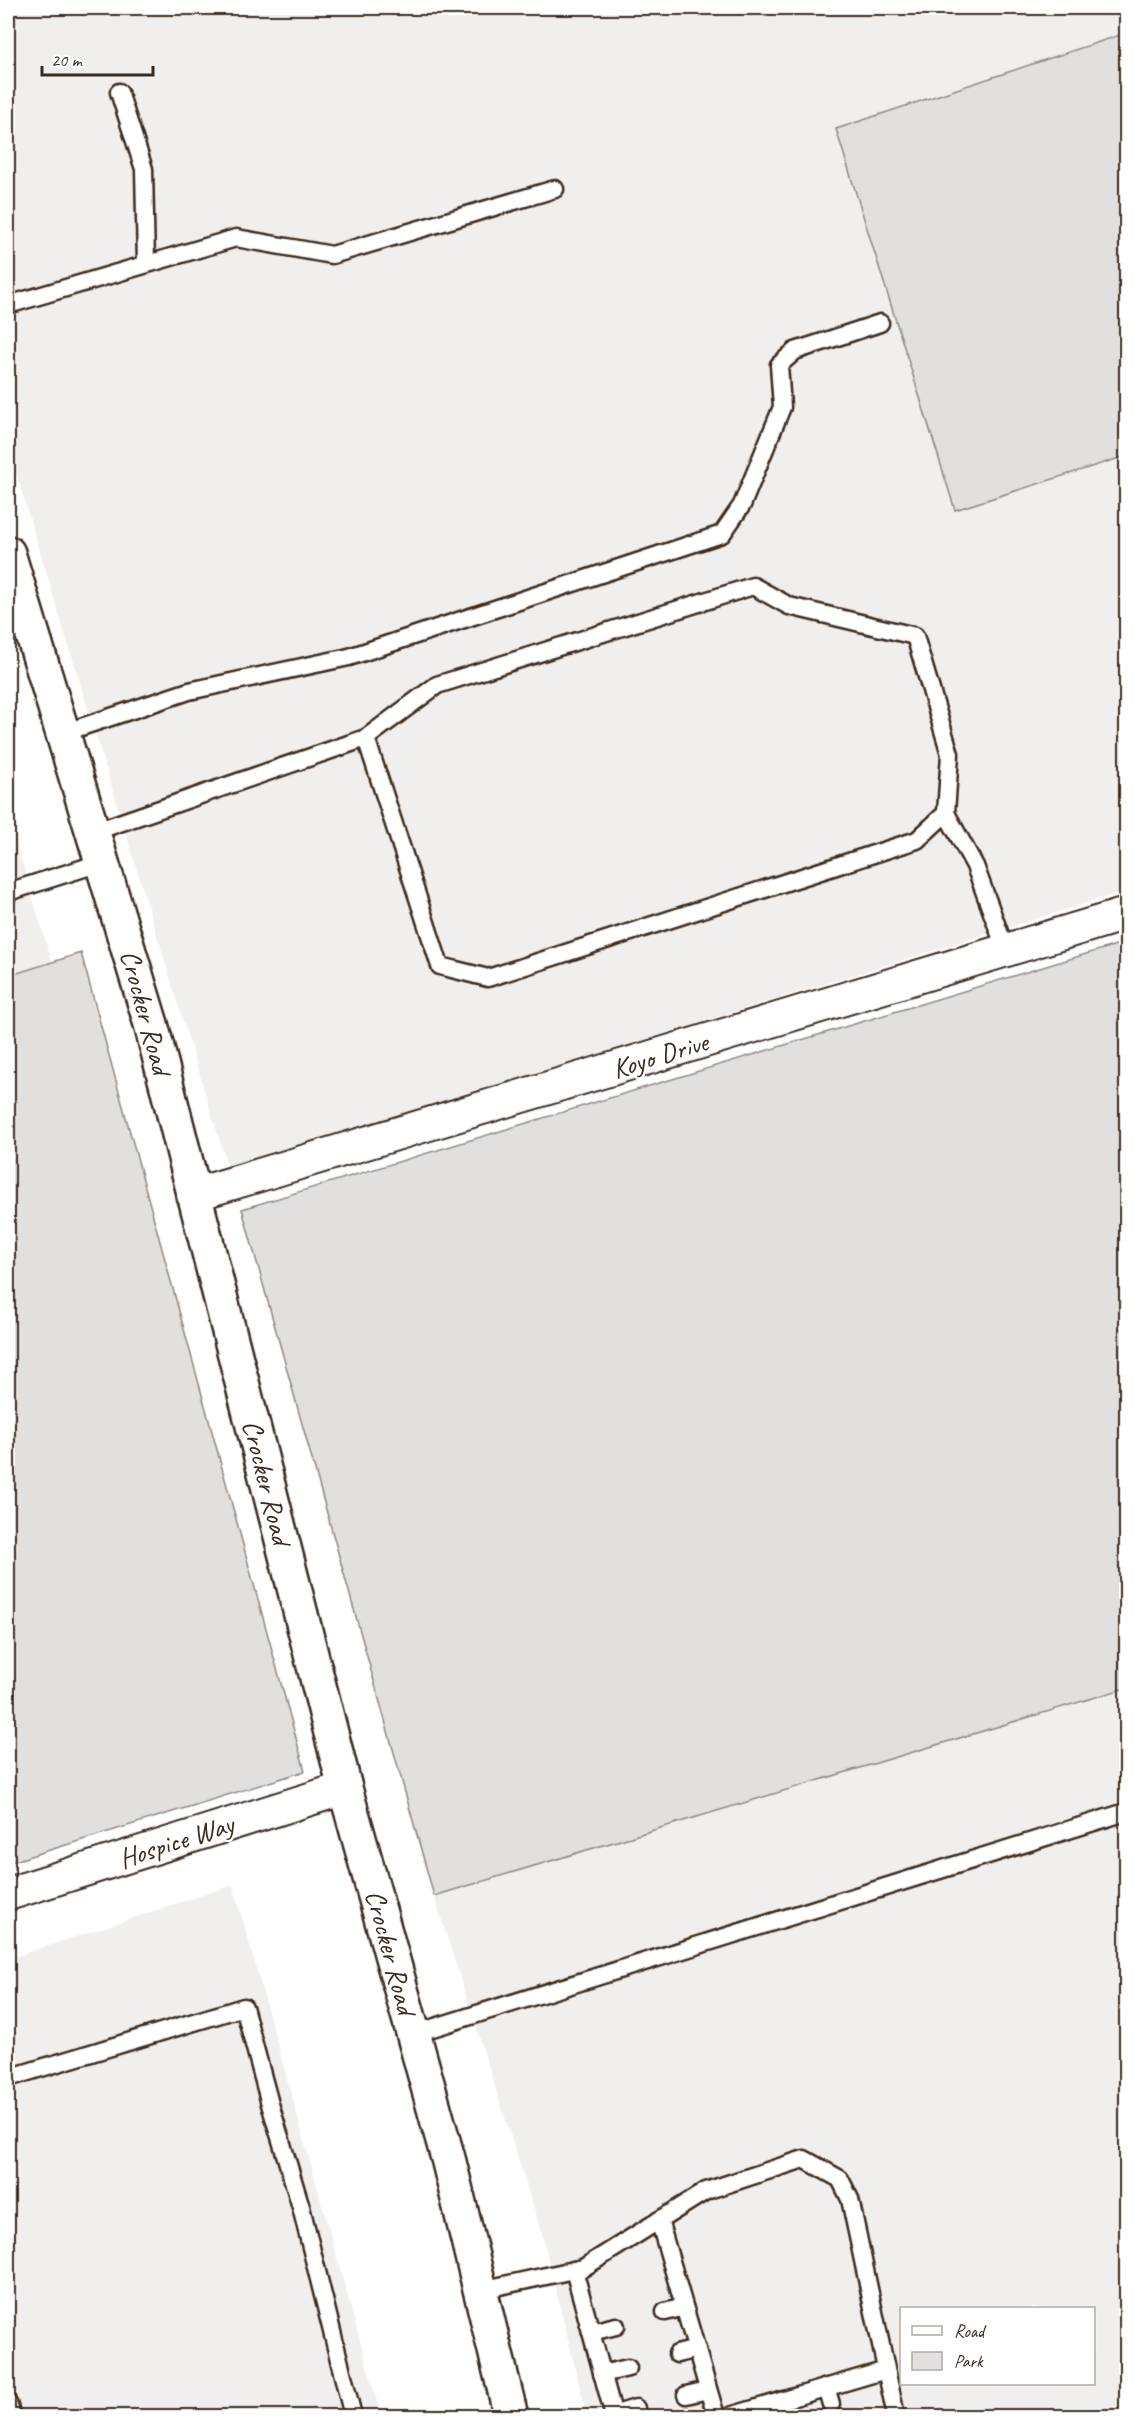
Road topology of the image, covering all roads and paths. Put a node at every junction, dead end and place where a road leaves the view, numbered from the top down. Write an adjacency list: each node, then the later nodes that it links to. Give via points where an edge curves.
1 (119, 92): 3 (lane, via 144,170)
2 (555, 189): 3 (lane, via 332,255 236,238)
3 (146, 264): 4 (lane)
4 (8, 305)
5 (880, 323): 7 (lane, via 795,351 779,365 782,407 742,505 722,534 349,657 189,691)
6 (8, 553): 7 (main road, Crocker Road)
7 (63, 733): 10 (main road, Crocker Road)
8 (366, 738): 9 (lane, via 437,685 753,586 789,606 915,636 950,754); 9 (lane, via 440,966 488,978 917,840); 10 (lane)
9 (946, 813): 13 (lane, via 975,866)
10 (98, 847): 11 (lane); 14 (main road, Crocker Road, via 151,1024)
11 (8, 892)
12 (1126, 914): 13 (street, Koyo Drive)
13 (1006, 951): 14 (street, Koyo Drive)
14 (193, 1195): 15 (main road, Crocker Road)
15 (345, 1788): 17 (street, Hospice Way); 18 (main road, Crocker Road)
16 (1126, 1812): 18 (lane)
17 (8, 1894)
18 (413, 2034): 22 (main road, Crocker Road)
19 (8, 2078): 40 (lane, via 244,2007 301,2206)
20 (659, 2220): 21 (lane); 23 (lane); 30 (lane, via 706,2191 804,2159 824,2168 840,2179 850,2199)
21 (574, 2270): 22 (lane); 26 (lane)
22 (480, 2290): 41 (main road, Crocker Road)
23 (684, 2307): 24 (lane); 27 (lane)
24 (665, 2312)
25 (616, 2326): 26 (lane)
26 (591, 2332): 31 (lane)
27 (697, 2349): 28 (lane); 33 (lane)
28 (677, 2354)
29 (628, 2368): 31 (lane)
30 (886, 2370): 32 (lane); 45 (lane)
31 (602, 2374): 42 (lane)
32 (826, 2387): 36 (lane); 38 (lane)
33 (708, 2390): 34 (lane); 43 (lane)
34 (686, 2396)
35 (8, 2403): 39 (lane)
36 (831, 2404)
37 (636, 2408): 42 (lane)
38 (784, 2409): 44 (lane)
39 (12, 2416)
40 (353, 2416)
41 (511, 2416)
42 (614, 2416)
43 (716, 2416)
44 (729, 2416)
45 (896, 2416)

